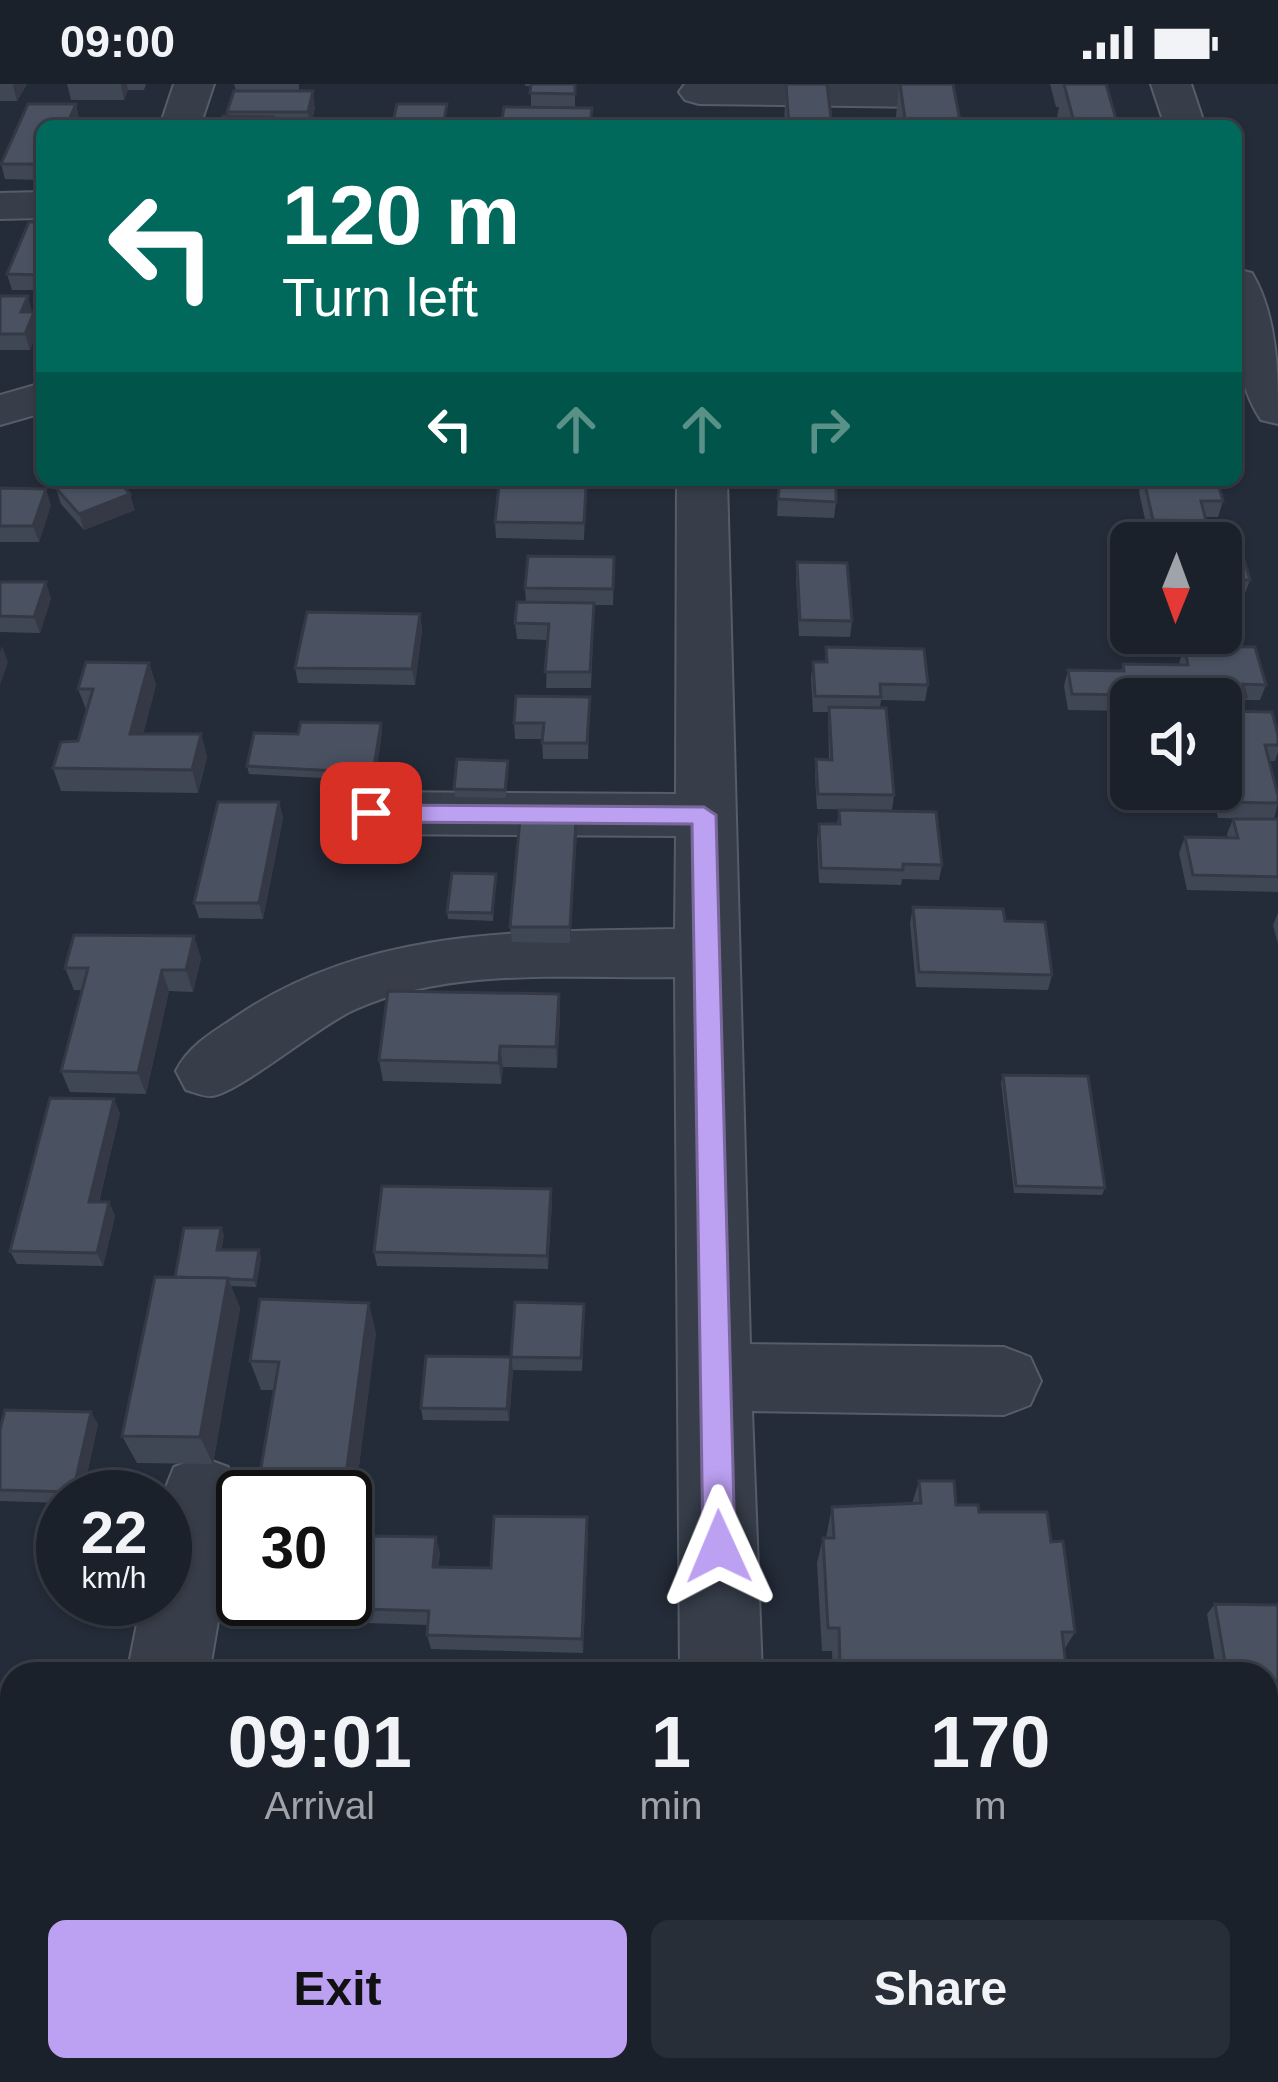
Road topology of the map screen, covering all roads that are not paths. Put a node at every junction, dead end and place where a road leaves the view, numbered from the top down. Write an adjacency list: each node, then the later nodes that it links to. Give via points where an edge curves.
1 (194, 84): 5 (street)
2 (1171, 84): 6 (street)
3 (923, 95): 4 (street)
4 (699, 101)
5 (182, 120)
6 (1183, 120)
7 (0, 206): 8 (street)
8 (36, 206)
9 (1242, 272): 10 (street)
10 (1278, 272)
11 (1242, 299): 13 (street)
12 (36, 399): 14 (street)
13 (1278, 410)
14 (0, 411)
15 (701, 486): 17 (street)
16 (371, 813): 17 (street)
17 (704, 815): 18 (street)
18 (705, 952): 19 (street, via 464,961 366,979 276,1022); 20 (street)
19 (209, 1071)
20 (716, 1377): 21 (street); 24 (street)
21 (1004, 1381)
22 (201, 1493): 23 (street)
23 (170, 1662)
24 (722, 1662)

